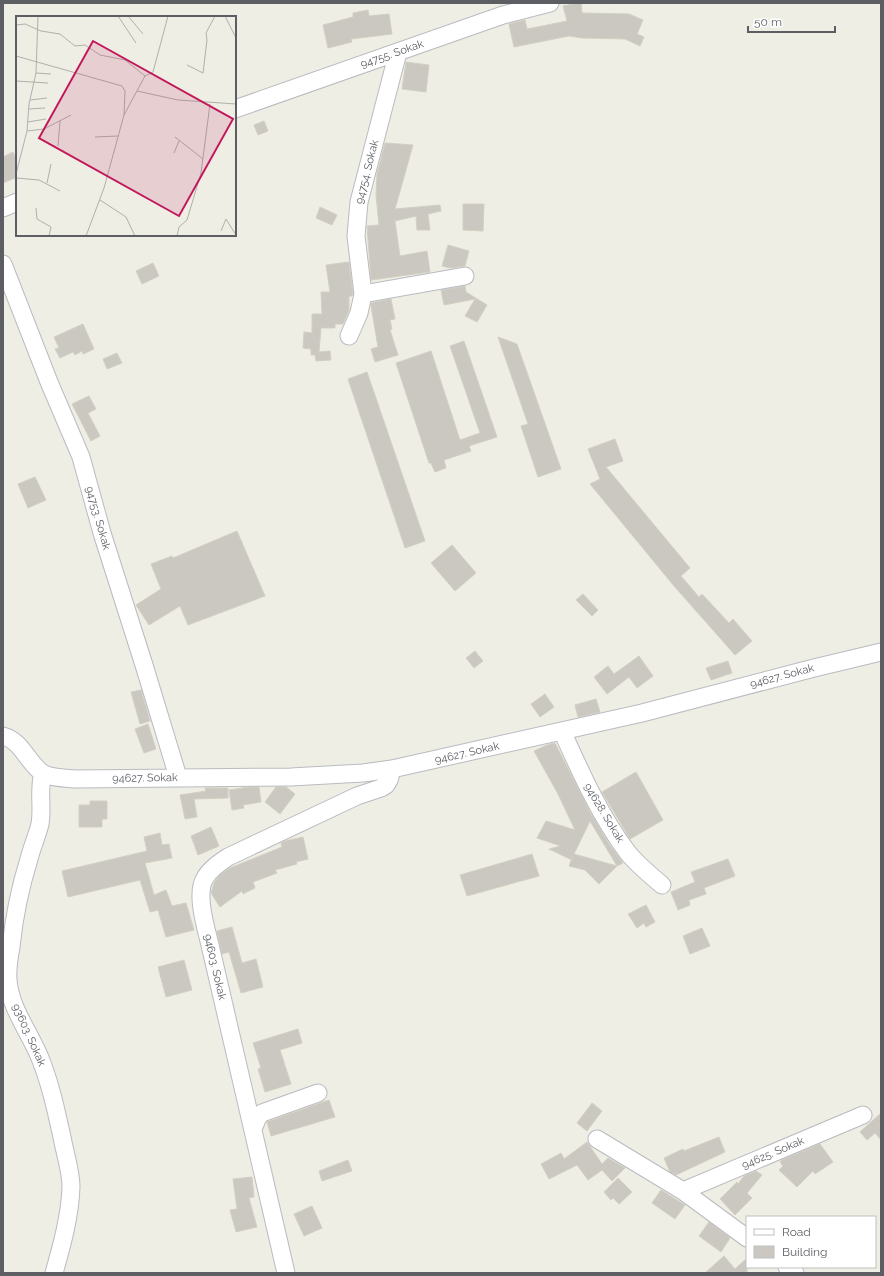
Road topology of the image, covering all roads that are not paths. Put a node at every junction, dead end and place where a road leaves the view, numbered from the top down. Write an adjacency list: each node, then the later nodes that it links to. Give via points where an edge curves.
1 (550, 3): 2 (street, 94755. Sokak, via 503,14)
2 (398, 52): 3 (street, 94755. Sokak); 8 (street, 94754. Sokak, via 362,188 357,220)
3 (236, 110)
4 (16, 202): 5 (street)
5 (3, 208)
6 (3, 264): 15 (street, 94753. Sokak, via 81,457)
7 (465, 276): 8 (street)
8 (363, 294): 9 (street, 94754. Sokak)
9 (350, 336)
10 (881, 652): 11 (street, 94627. Sokak)
11 (562, 731): 13 (street, 94627. Sokak); 16 (street, 94628. Sokak, via 587,785 618,838 637,862)
12 (3, 736): 14 (street, via 17,744)
13 (392, 769): 15 (street, 94627. Sokak, via 291,777); 19 (street, 94603. Sokak, via 389,780 381,788 358,796 228,857 204,879 201,893 205,924)
14 (44, 773): 15 (street, 94627. Sokak, via 75,779); 23 (street, 93603. Sokak, via 40,783 40,824 28,859 16,911 8,980 14,1005 48,1078 69,1169 69,1203 64,1236)
15 (178, 777)
16 (662, 885)
17 (318, 1093): 19 (street, via 262,1113)
18 (863, 1115): 21 (street, 94625. Sokak)
19 (253, 1129): 24 (street, 94603. Sokak)
20 (597, 1139): 21 (street)
21 (683, 1191): 22 (street)
22 (746, 1237)
23 (54, 1273)
24 (286, 1273)

